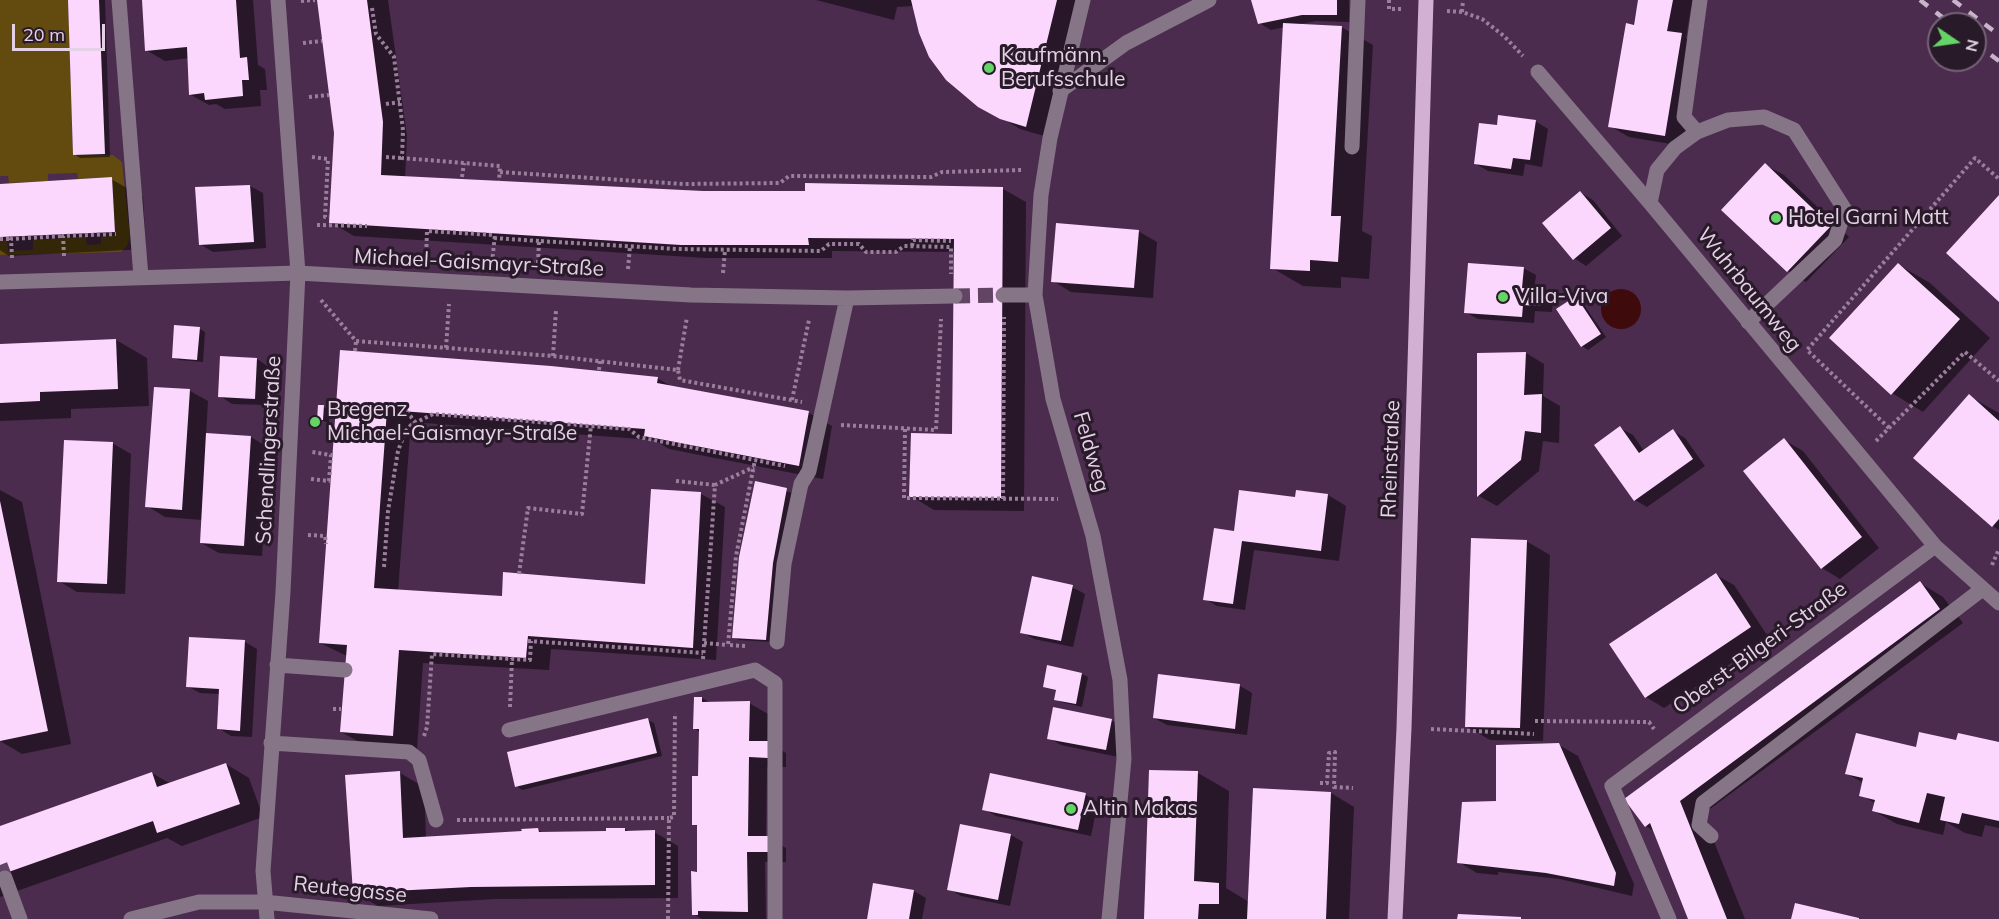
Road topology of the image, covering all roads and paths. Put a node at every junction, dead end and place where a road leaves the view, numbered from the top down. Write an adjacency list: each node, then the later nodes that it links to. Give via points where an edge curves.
1 (119, 0): 33 (street)
2 (278, 0): 18 (street, Schendlingerstraße)
3 (1083, 0): 13 (street, Feldweg)
4 (1209, 0): 13 (street, via 1126,43)
5 (1358, 0): 17 (street)
6 (1389, 0): 11 (path)
7 (1426, 0): 119 (main road, Rheinstraße)
8 (1463, 0): 12 (path, via 1462,12 1482,19 1504,36)
9 (1700, 0): 16 (street, via 1684,117)
10 (372, 8): 14 (path, via 373,34 394,57)
11 (1389, 9)
12 (1538, 72): 29 (street, Wuhrbaumweg)
13 (1060, 91): 22 (street, Feldweg)
14 (400, 102): 15 (path); 20 (path)
15 (386, 104)
16 (1697, 132): 29 (street, via 1657,170); 54 (street, via 1728,120 1764,117 1794,130 1845,210 1835,240)
17 (1352, 147)
18 (290, 154): 30 (path, via 328,159 325,217); 31 (street, Schendlingerstraße)
19 (387, 157): 20 (path)
20 (402, 158): 21 (path)
21 (464, 163): 23 (path, via 500,165); 25 (path)
22 (1045, 170): 24 (path, via 942,172 932,177); 50 (street, Feldweg, via 1036,244)
23 (500, 172): 24 (path, via 683,184 780,183 789,176); 27 (path)
24 (860, 176): 28 (path)
25 (462, 177)
26 (1999, 179): 69 (path, via 1975,158 1807,351)
27 (499, 181)
28 (859, 184)
29 (1650, 202): 54 (street, Wuhrbaumweg)
30 (329, 217)
31 (296, 223): 32 (path); 40 (street, Schendlingerstraße)
32 (367, 226)
33 (138, 234): 34 (path); 41 (street)
34 (63, 236): 36 (path); 42 (path)
35 (0, 239): 36 (path)
36 (11, 239): 44 (path)
37 (539, 241): 38 (path, via 677,249 821,251 829,244 858,241 866,252 896,252); 43 (path, via 427,231); 46 (path)
38 (912, 246): 39 (path); 39 (path, via 913,240 951,240)
39 (951, 247): 51 (path)
40 (298, 273): 41 (street, Michael-Gaismayr-Straße); 43 (street, Michael-Gaismayr-Straße); 55 (path); 89 (street, Schendlingerstraße)
41 (141, 278): 42 (street, Michael-Gaismayr-Straße)
42 (65, 280): 44 (street, Michael-Gaismayr-Straße)
43 (424, 280): 45 (street, Michael-Gaismayr-Straße)
44 (6, 281)
45 (451, 282): 46 (street, Michael-Gaismayr-Straße); 56 (path)
46 (537, 287): 47 (street, Michael-Gaismayr-Straße)
47 (558, 288): 48 (street, Michael-Gaismayr-Straße); 58 (path)
48 (691, 295): 52 (street, Michael-Gaismayr-Straße); 61 (path)
49 (1003, 295): 50 (street); 77 (path)
50 (1035, 295): 78 (street, Feldweg, via 1053,399)
51 (949, 296): 53 (street, Michael-Gaismayr-Straße); 70 (path, via 936,430)
52 (814, 298): 53 (street, Michael-Gaismayr-Straße); 63 (path)
53 (847, 298): 64 (street)
54 (1748, 322): 71 (street, Wuhrbaumweg)
55 (356, 341): 56 (path); 57 (path)
56 (446, 348): 58 (path)
57 (356, 351)
58 (553, 356): 59 (path)
59 (600, 361): 60 (path); 61 (path)
60 (599, 370)
61 (678, 370): 63 (path, via 680,380)
62 (1999, 381): 69 (path, via 1965,352)
63 (792, 400): 64 (path)
64 (824, 405): 67 (street)
65 (394, 411): 66 (path, via 407,412)
66 (416, 423): 68 (path, via 433,414); 80 (path, via 405,432 398,451)
67 (819, 423): 70 (path); 74 (street)
68 (591, 425): 72 (path, via 629,429 639,437); 81 (path, via 582,514 528,508)
69 (1889, 428): 71 (path)
70 (905, 429): 77 (path, via 904,498)
71 (1860, 457): 79 (street, Wuhrbaumweg)
72 (755, 460): 73 (path); 74 (path)
73 (754, 467): 76 (path); 86 (path, via 736,556)
74 (810, 471): 84 (street, via 801,484 784,564)
75 (676, 481): 76 (path)
76 (715, 485): 85 (path)
77 (1003, 499): 78 (path)
78 (1082, 500): 118 (street, Feldweg, via 1093,536 1120,680 1124,724)
79 (1935, 546): 82 (street, Wuhrbaumweg); 100 (street, Oberst-Bilgeri-Straße)
80 (384, 567)
81 (519, 574)
82 (1981, 590): 83 (street, Wuhrbaumweg); 108 (street, via 1703,803 1699,825)
83 (1999, 603)
84 (777, 642): 86 (path, via 764,648)
85 (704, 643): 86 (path); 87 (path)
86 (728, 645)
87 (703, 653): 88 (path, via 530,641 530,660); 91 (path)
88 (512, 658): 97 (path); 101 (path, via 432,654 427,727)
89 (277, 665): 90 (street); 99 (street, Schendlingerstraße)
90 (345, 670)
91 (701, 682): 92 (street); 117 (street, via 755,669 775,683)
92 (675, 688): 97 (street); 106 (path, via 674,817)
93 (333, 709): 94 (path)
94 (341, 710)
95 (1535, 721): 100 (path, via 1649,722)
96 (1431, 729): 98 (path)
97 (509, 730)
98 (1534, 734)
99 (272, 743): 101 (street); 110 (street, Schendlingerstraße, via 262,871)
100 (1665, 744): 120 (street, Oberst-Bilgeri-Straße, via 1612,786)
101 (414, 755): 107 (street)
102 (1320, 783): 103 (path)
103 (1327, 783): 104 (path, via 1329,753 1335,752 1335,787); 105 (path)
104 (1353, 788)
105 (1327, 792)
106 (669, 818): 107 (path); 116 (path)
107 (436, 820)
108 (1711, 836)
109 (5, 879): 112 (street)
110 (264, 902): 111 (street, Reutegasse); 113 (street, Reutegasse, via 199,902); 114 (street, Schendlingerstraße)
111 (396, 917): 115 (street, Reutegasse)
112 (20, 919)
113 (131, 919)
114 (267, 919)
115 (431, 919)
116 (668, 919)
117 (775, 919)
118 (1109, 919)
119 (1395, 919)
120 (1669, 919)

